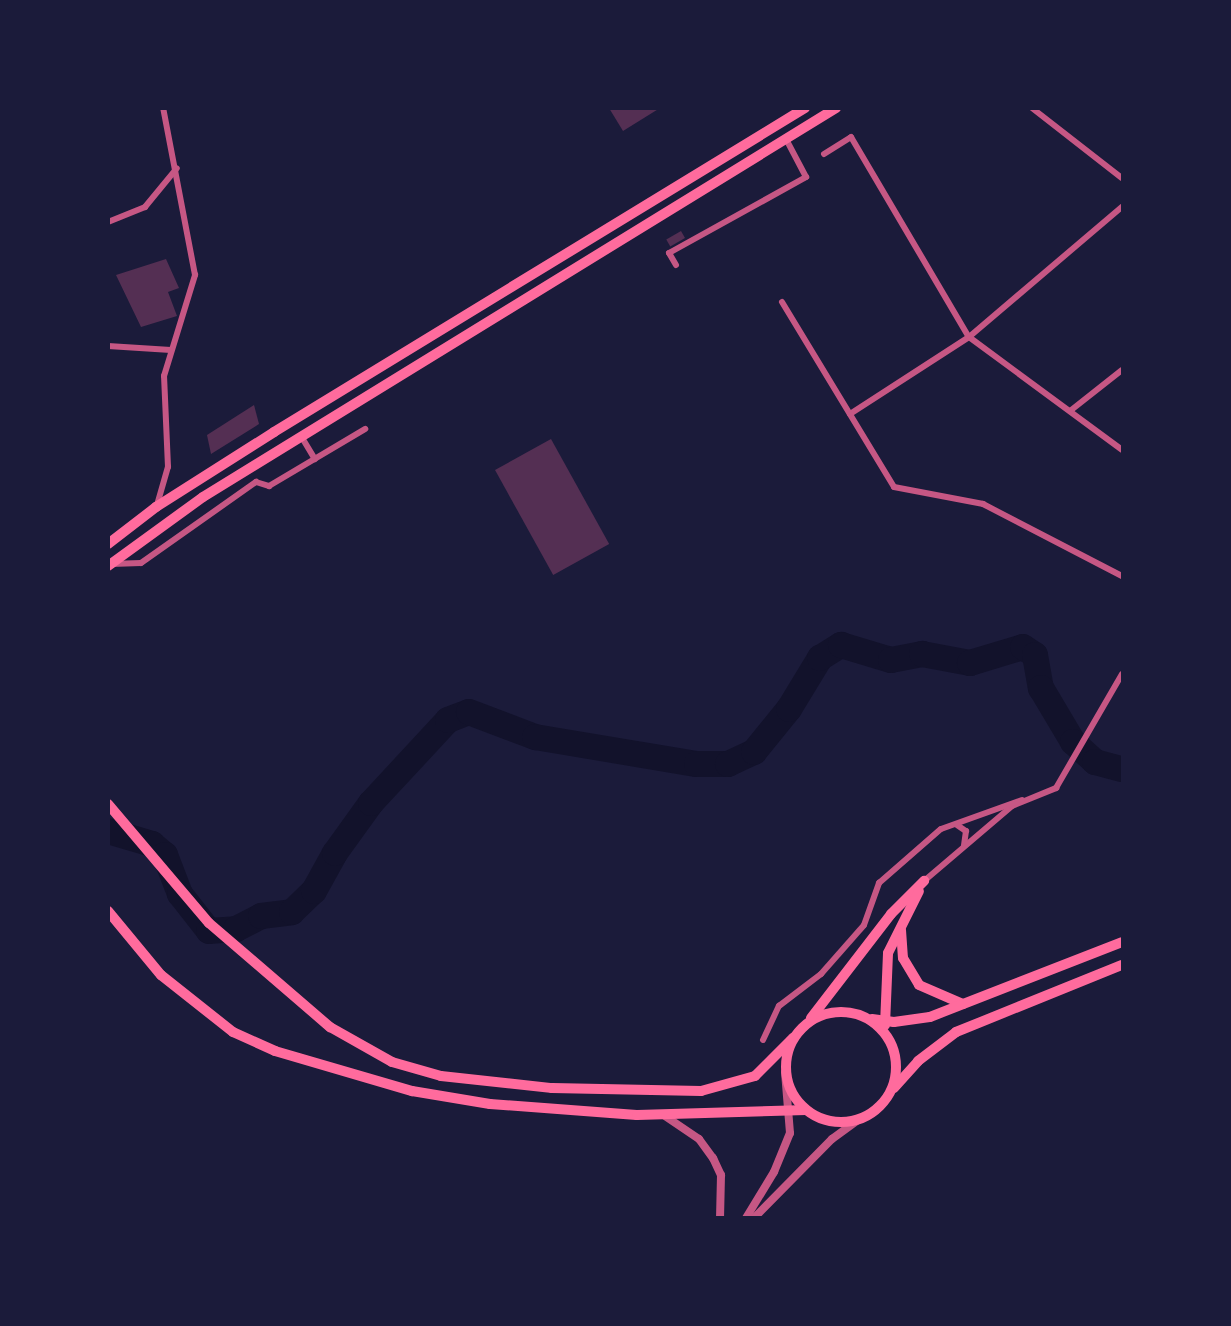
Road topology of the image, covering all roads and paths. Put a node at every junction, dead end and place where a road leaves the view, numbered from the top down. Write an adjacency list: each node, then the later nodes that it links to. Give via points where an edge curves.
1 (163, 108): 7 (street)
2 (805, 108): 23 (main road)
3 (836, 108): 5 (main road)
4 (1032, 108): 8 (street)
5 (786, 139): 11 (street, via 806,177 669,253); 20 (main road)
6 (824, 154): 13 (street, via 851,137)
7 (177, 168): 10 (street, via 145,207); 15 (street, via 195,275 188,311)
8 (1122, 178)
9 (1122, 207): 13 (street)
10 (108, 222)
11 (676, 265)
12 (782, 302): 18 (street)
13 (969, 337): 17 (street); 18 (street)
14 (108, 346): 15 (street)
15 (171, 350): 23 (street, via 164,376 168,467)
16 (1122, 370): 17 (street)
17 (1070, 411): 21 (street)
18 (850, 414): 26 (street, via 894,487 983,504)
19 (365, 429): 22 (street)
20 (301, 436): 22 (street); 25 (main road, via 173,516)
21 (1122, 450)
22 (315, 459): 25 (street, via 270,486 256,482 141,563)
23 (156, 507): 24 (main road)
24 (108, 544)
25 (110, 565)
26 (1122, 576)
27 (1122, 674): 28 (street, via 1056,788)
28 (1022, 800): 30 (street); 31 (street)
29 (108, 804): 41 (main road, via 188,900 254,963 330,1027 370,1053 415,1069 468,1079 625,1092 701,1091 755,1076)
30 (955, 824): 31 (street, via 966,831); 42 (street, via 941,829 879,883 864,925 821,974 779,1006)
31 (963, 847): 32 (street)
32 (924, 881): 34 (main road); 40 (main road, via 891,914)
33 (108, 911): 48 (main road, via 161,975 210,1018 252,1043 412,1091 490,1104)
34 (901, 925): 37 (main road, via 903,958 911,974 933,994); 39 (main road, via 886,961)
35 (1122, 942): 37 (main road)
36 (1122, 965): 45 (main road, via 956,1032 918,1061)
37 (963, 1004): 39 (main road, via 930,1017)
38 (864, 1016): 39 (main road); 40 (main road, via 833,1012); 43 (main road)
39 (885, 1022): 43 (main road)
40 (805, 1024): 41 (main road)
41 (793, 1038): 44 (main road)
42 (763, 1040)
43 (889, 1040): 45 (main road, via 896,1070)
44 (785, 1072): 46 (street); 47 (main road)
45 (885, 1100): 49 (main road)
46 (790, 1109): 47 (main road); 48 (main road); 51 (street, via 785,1150)
47 (806, 1110): 49 (main road, via 834,1122)
48 (665, 1116): 50 (street, via 699,1139 713,1158 721,1175)
49 (860, 1118): 52 (street, via 832,1139)
50 (720, 1217)
51 (746, 1217)
52 (754, 1217)

